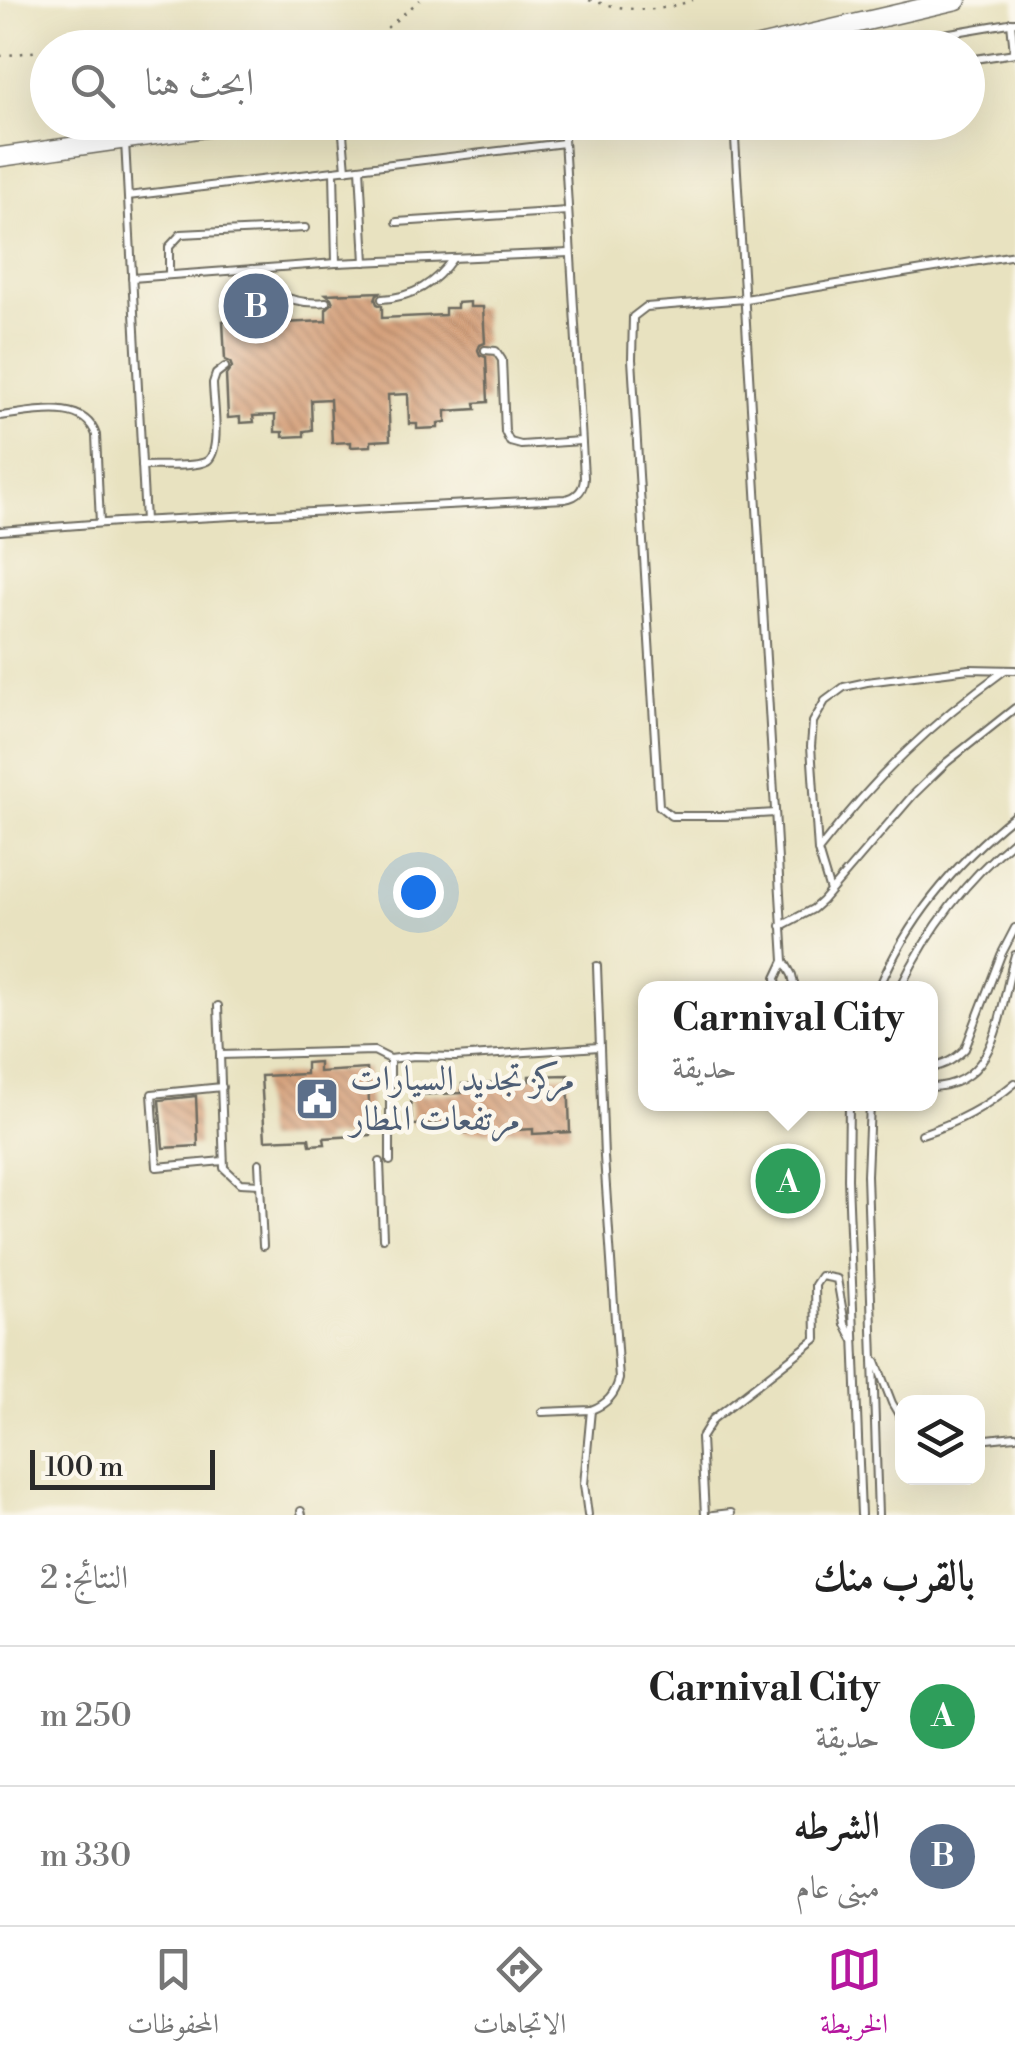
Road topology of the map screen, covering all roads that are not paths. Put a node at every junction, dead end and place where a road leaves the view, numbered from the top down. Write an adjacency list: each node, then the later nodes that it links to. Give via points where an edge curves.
1 (958, 0): 3 (main road)
2 (1013, 22): 4 (lane); 5 (lane)
3 (828, 30)
4 (967, 30)
5 (1015, 53): 6 (lane)
6 (985, 57)
7 (125, 140): 12 (main road); 16 (lane)
8 (344, 140): 14 (lane)
9 (564, 140): 11 (lane)
10 (735, 140): 28 (lane)
11 (564, 143): 13 (lane); 17 (lane)
12 (0, 157)
13 (360, 168): 14 (lane); 23 (lane)
14 (346, 170): 15 (lane)
15 (334, 171): 16 (lane); 24 (lane)
16 (128, 196): 27 (lane)
17 (568, 211): 18 (lane); 20 (lane)
18 (397, 222)
19 (305, 228): 26 (lane, via 181,234 169,246)
20 (570, 254): 22 (lane); 34 (lane)
21 (1015, 255): 28 (lane)
22 (453, 258): 23 (lane); 29 (lane, via 428,285)
23 (364, 262): 24 (lane)
24 (336, 263): 25 (lane)
25 (252, 269): 26 (lane); 30 (lane, via 282,297)
26 (169, 276): 27 (lane)
27 (132, 278): 35 (lane)
28 (745, 298): 41 (lane); 41 (lane, via 646,307 634,318 658,806 671,816)
29 (382, 299)
30 (326, 302)
31 (485, 350): 34 (lane, via 502,360 510,442)
32 (226, 367): 35 (lane, via 212,382 212,456 201,463)
33 (0, 416): 37 (lane, via 68,411 90,422)
34 (582, 441): 36 (lane, via 582,487 566,499)
35 (142, 466): 36 (lane)
36 (145, 521): 37 (lane)
37 (100, 523): 38 (lane)
38 (0, 531)
39 (1011, 670): 44 (lane, via 923,734); 44 (lane, via 867,682 824,701 813,722 812,746)
40 (1015, 708): 45 (lane, via 912,796)
41 (775, 813): 46 (lane)
42 (1015, 815): 53 (lane, via 941,885)
43 (1015, 839): 54 (lane, via 953,900)
44 (818, 851): 45 (lane)
45 (830, 892): 46 (lane)
46 (782, 926): 49 (lane)
47 (1015, 928): 59 (lane, via 964,1049)
48 (1015, 956): 62 (lane, via 982,1063 957,1083)
49 (784, 961): 51 (lane); 52 (lane)
50 (598, 966): 56 (lane)
51 (776, 981)
52 (793, 981)
53 (882, 981)
54 (904, 981)
55 (218, 1006): 57 (lane)
56 (599, 1047): 58 (lane); 76 (lane, via 619,1379 611,1398)
57 (220, 1056): 58 (lane, via 374,1050); 61 (lane)
58 (390, 1059): 67 (lane)
59 (938, 1066)
60 (1015, 1082): 65 (lane, via 992,1103)
61 (222, 1086): 66 (lane); 66 (lane, via 152,1094 157,1167)
62 (938, 1086)
63 (850, 1111): 73 (lane)
64 (870, 1111): 74 (lane)
65 (922, 1134)
66 (224, 1161): 70 (lane, via 240,1183)
67 (390, 1161)
68 (380, 1162): 71 (lane)
69 (258, 1164): 70 (lane)
70 (260, 1184): 72 (lane)
71 (383, 1238)
72 (263, 1246)
73 (854, 1340): 82 (lane, via 836,1279 821,1276 815,1285 816,1339 713,1419 701,1438); 84 (lane)
74 (874, 1356): 75 (lane); 85 (lane)
75 (895, 1408)
76 (591, 1410): 77 (lane); 81 (lane)
77 (542, 1412)
78 (1015, 1436): 79 (lane)
79 (985, 1439)
80 (732, 1514): 83 (lane)
81 (588, 1515)
82 (706, 1515)
83 (713, 1515)
84 (861, 1515)
85 (878, 1515)

